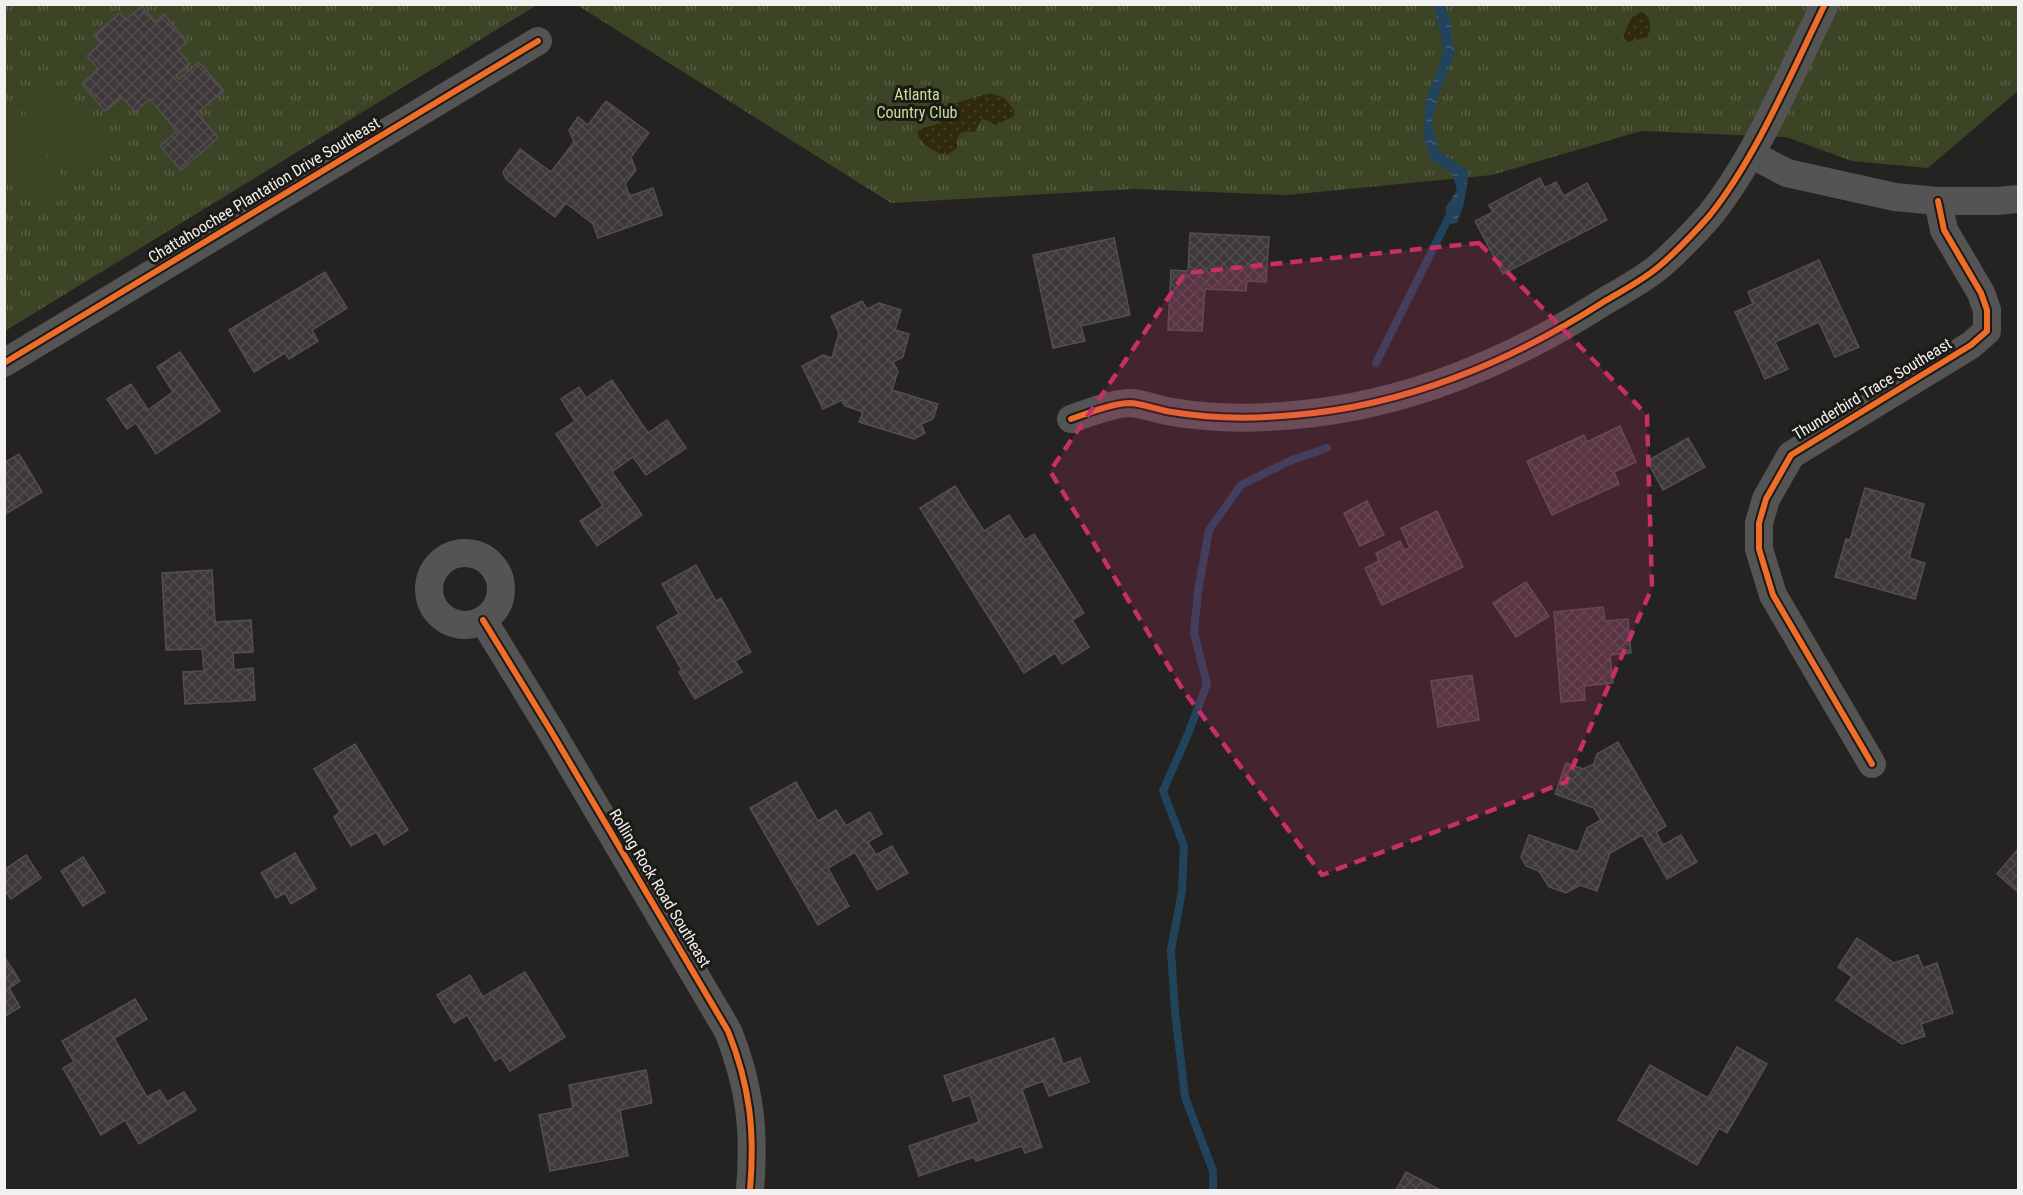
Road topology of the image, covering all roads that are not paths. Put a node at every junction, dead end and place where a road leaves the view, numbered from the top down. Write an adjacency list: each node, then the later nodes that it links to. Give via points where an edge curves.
1 (1825, 4): 3 (street)
2 (538, 41): 6 (street, Chattahoochee Plantation Drive Southeast)
3 (1751, 154): 5 (street, via 1787,173 1895,197); 7 (street, via 1710,215 1656,269 1517,352 1472,371 1379,401 1300,415 1212,417 1130,403)
4 (2019, 199): 5 (street)
5 (1938, 201): 9 (street, Thunderbird Trace Southeast, via 1944,230 1988,310 1987,331 1971,345 1791,455 1766,499 1759,523 1759,549 1773,595)
6 (4, 363)
7 (1071, 419)
8 (483, 620): 10 (street, Rolling Rock Road Southeast, via 728,1031 744,1074 749,1102 753,1161)
9 (1872, 764)
10 (750, 1191)

